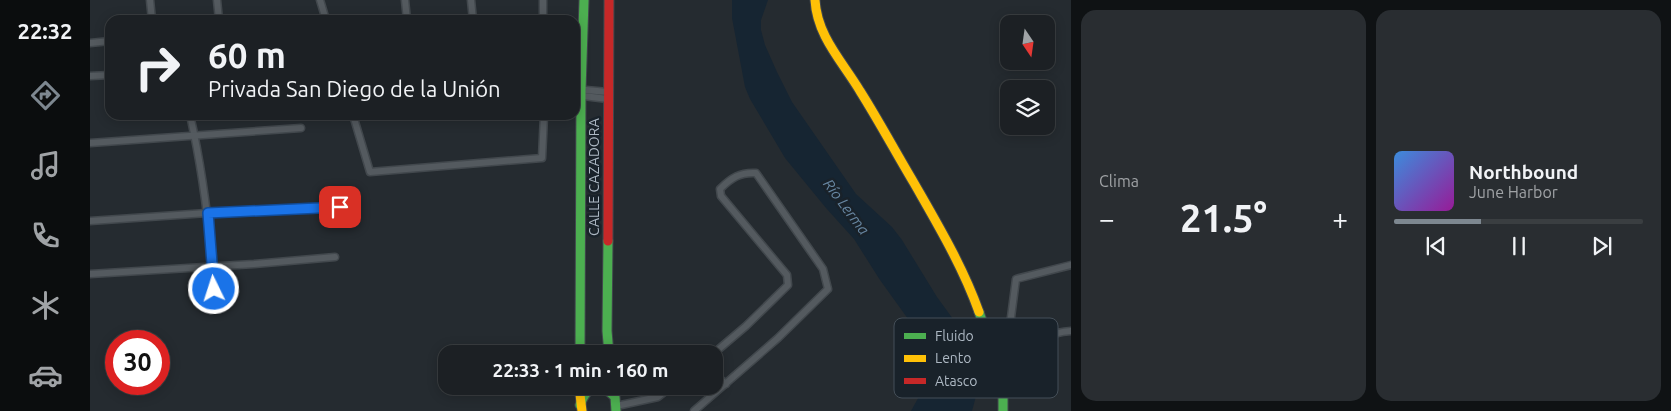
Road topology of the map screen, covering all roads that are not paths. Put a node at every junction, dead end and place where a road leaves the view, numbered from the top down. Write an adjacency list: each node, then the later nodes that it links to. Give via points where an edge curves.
1 (150, 0): 10 (street)
2 (217, 0): 11 (street)
3 (320, 0): 12 (street)
4 (405, 0): 13 (street)
5 (472, 0): 14 (street)
6 (543, 0): 15 (street)
7 (584, 0): 18 (street, CALLE CAZADORA)
8 (815, 0): 38 (street, via 816,15 827,41 860,91 940,229)
9 (610, 1): 22 (street, CALLE CAZADORA)
10 (152, 15)
11 (218, 15)
12 (324, 15)
13 (406, 15)
14 (473, 15)
15 (543, 15)
16 (105, 42): 17 (street)
17 (90, 43)
18 (580, 62)
19 (105, 75): 20 (street)
20 (90, 76)
21 (580, 93): 22 (street)
22 (608, 95): 43 (street, CALLE CAZADORA)
23 (191, 120): 28 (street)
24 (354, 120): 25 (street, via 370,172 542,158)
25 (544, 120)
26 (578, 120): 42 (street, CALLE CAZADORA)
27 (301, 128): 28 (street)
28 (195, 136): 29 (street); 31 (street)
29 (90, 143)
30 (340, 207): 31 (street)
31 (208, 213): 32 (street); 35 (street)
32 (90, 221)
33 (335, 257): 35 (street)
34 (1071, 265): 39 (street, via 1016,279)
35 (213, 266): 36 (street); 37 (street)
36 (90, 274)
37 (214, 289)
38 (983, 318)
39 (1010, 318)
40 (1071, 332): 41 (street)
41 (1058, 335)
42 (580, 345)
43 (608, 345)
44 (723, 346): 46 (street, via 788,285 787,275 721,196 720,189 729,179 745,172 756,173 823,269 828,289)
45 (723, 382): 46 (street)
46 (726, 384): 53 (street)
47 (580, 395): 51 (street)
48 (661, 395): 52 (street)
49 (615, 397): 51 (street, via 608,389 596,386 585,393); 52 (street)
50 (1003, 398): 54 (street)
51 (581, 408)
52 (618, 409)
53 (694, 411)
54 (1003, 411)

